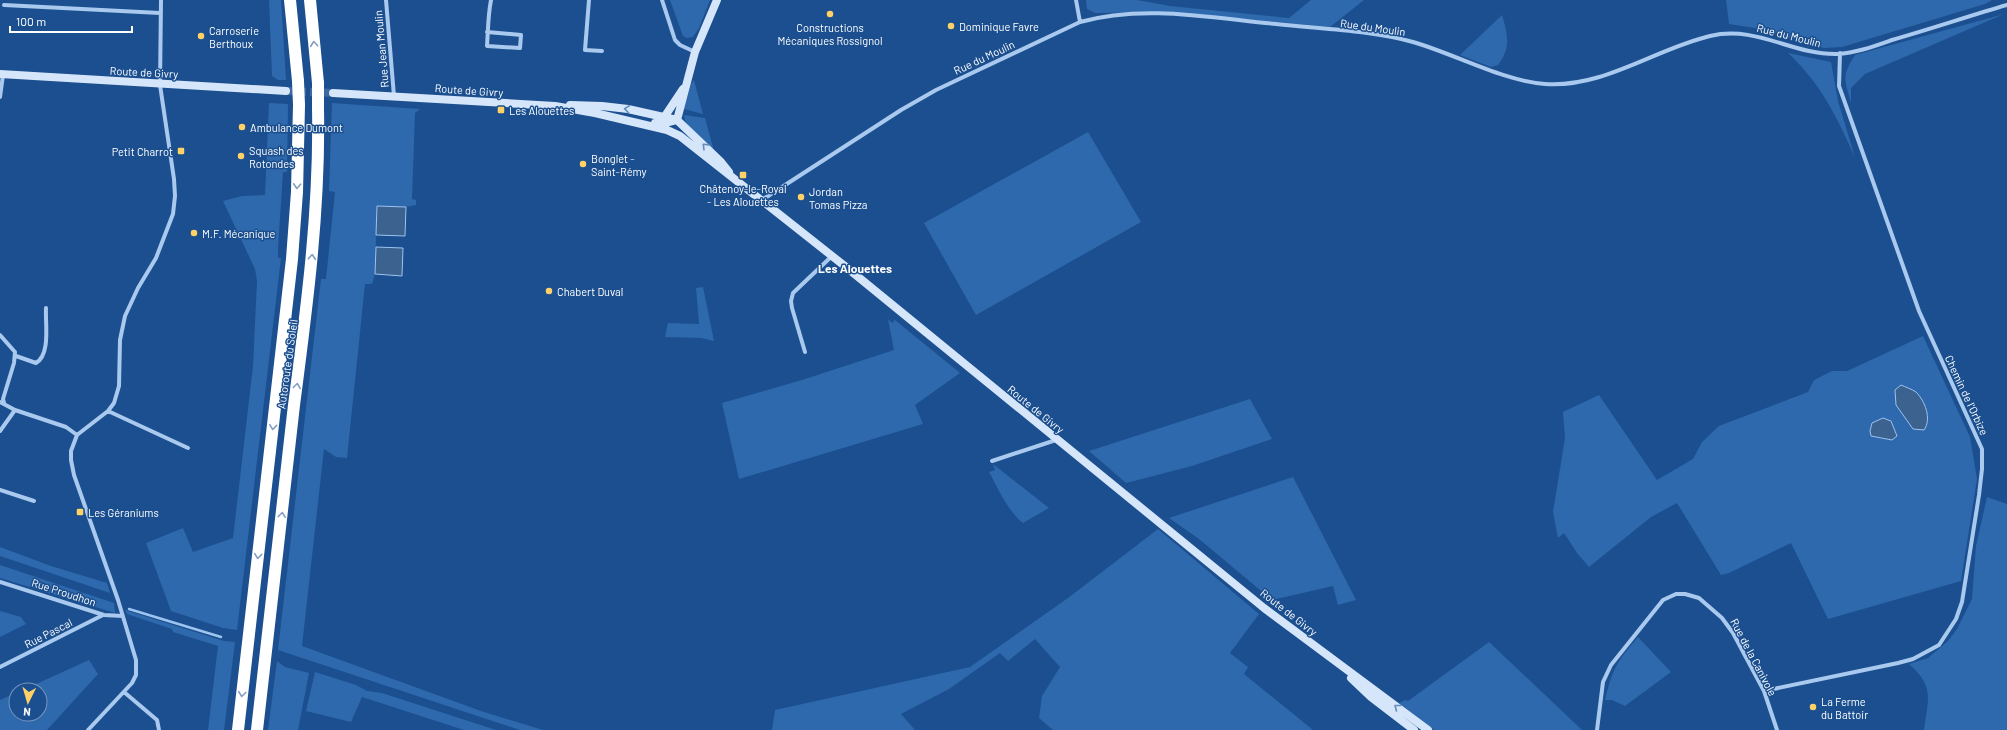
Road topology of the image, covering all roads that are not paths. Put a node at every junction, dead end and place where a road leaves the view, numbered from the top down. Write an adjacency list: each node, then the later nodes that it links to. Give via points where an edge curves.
1 (161, 0): 13 (street)
2 (290, 0): 55 (highway, Autoroute du Soleil, one-way to 55, bridge, via 299,105 292,259)
3 (310, 0): 56 (highway, Autoroute du Soleil, one-way to 3, bridge, via 294,405 306,323 318,166 318,83)
4 (386, 0): 24 (street, Rue Jean Moulin)
5 (491, 0): 15 (street)
6 (589, 0): 16 (street, via 585,50)
7 (662, 0): 17 (street, via 675,40)
8 (717, 0): 17 (main road)
9 (1076, 0): 14 (street)
10 (2002, 0): 12 (street)
11 (4, 5): 13 (street)
12 (2006, 5): 18 (street, Rue du Moulin)
13 (160, 13): 20 (street)
14 (1080, 22): 18 (street, Rue du Moulin, via 1101,16 1164,14 1357,32 1409,41 1508,76 1545,84 1586,80 1710,36 1725,34 1757,36 1810,51); 30 (street, Rue du Moulin, via 936,90)
15 (487, 32): 15 (street, via 487,46 520,48 521,35)
16 (602, 51)
17 (695, 52): 21 (main road)
18 (1840, 54): 50 (street, Chemin de l'Orbize, via 1839,86 1916,304 1982,449 1979,495 1962,602 1956,619 1940,645 1913,659 1898,663)
19 (2, 74): 20 (main road, Route de Givry); 25 (street)
20 (160, 84): 22 (main road, Route de Givry); 38 (street, via 174,179 175,206 158,253 125,316 120,340 119,386 114,403)
21 (686, 85): 27 (main road); 28 (main road)
22 (286, 91)
23 (333, 93): 24 (main road, Route de Givry)
24 (394, 96): 26 (main road, Route de Givry)
25 (0, 97)
26 (555, 106): 28 (main road, Route de Givry); 28 (main road, Route de Givry, one-way to 26, via 602,106)
27 (677, 120): 28 (main road, Route de Givry); 29 (main road, Route de Givry, one-way to 27)
28 (666, 123): 29 (main road, Route de Givry, via 716,166)
29 (731, 175): 30 (main road, Route de Givry)
30 (761, 200): 31 (main road, Route de Givry)
31 (832, 256): 34 (street, via 793,293 792,308); 41 (main road, Route de Givry)
32 (46, 308): 35 (street, via 45,350 39,361 36,363)
33 (0, 335): 35 (street, via 14,348)
34 (806, 352)
35 (16, 356): 36 (street)
36 (2, 403): 37 (street)
37 (15, 410): 39 (street); 40 (street, via 66,427)
38 (108, 411): 40 (street); 42 (street)
39 (0, 431)
40 (77, 435): 48 (street, via 71,451 72,469)
41 (1056, 440): 43 (street); 53 (main road, Route de Givry, via 1330,658 1371,697)
42 (188, 448)
43 (992, 461)
44 (0, 490): 45 (street)
45 (34, 501)
46 (0, 582): 47 (street, Rue Proudhon)
47 (104, 615): 48 (street, Rue Proudhon); 49 (street, Rue Pascal)
48 (122, 616): 51 (street, via 137,668 132,683)
49 (0, 667)
50 (1764, 691): 58 (street, Rue de la Canivole, via 1733,633 1722,618 1699,598 1676,594 1663,600 1611,665 1603,682); 59 (street, Rue de la Canivole)
51 (124, 692): 52 (street, via 157,720); 54 (street)
52 (159, 728)
53 (1413, 728): 57 (main road, Route de Givry)
54 (88, 730)
55 (238, 730)
56 (257, 730)
57 (1428, 730)
58 (1597, 730)
59 (1777, 730)

